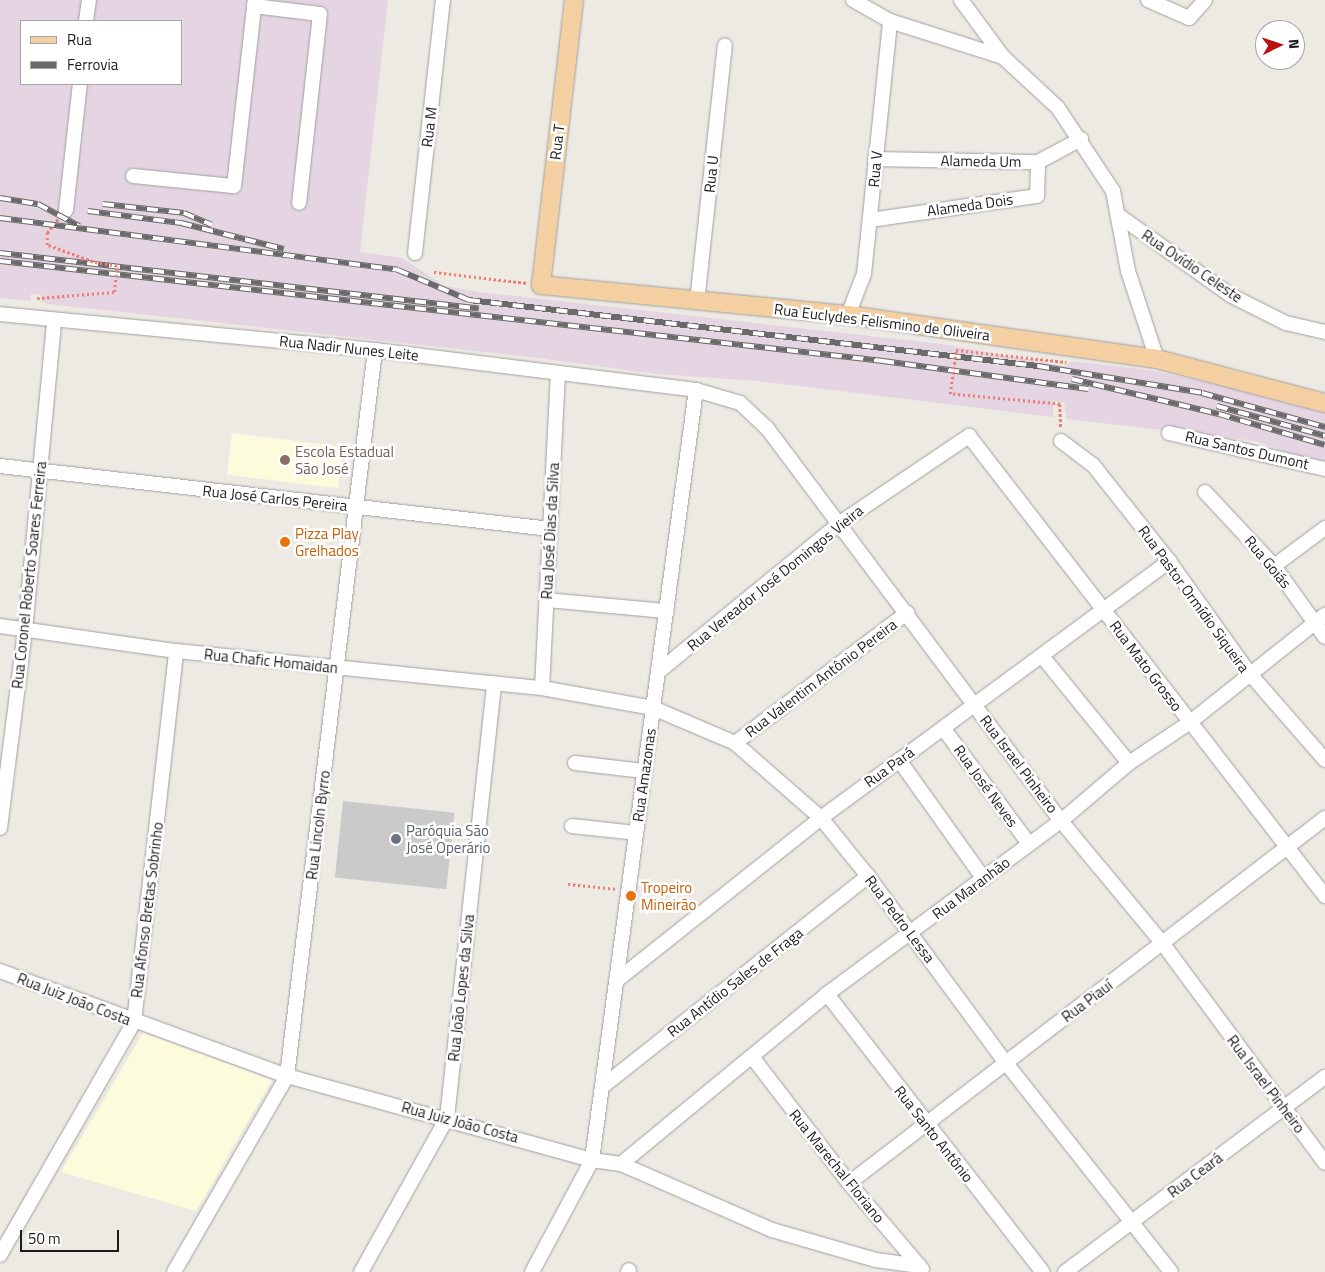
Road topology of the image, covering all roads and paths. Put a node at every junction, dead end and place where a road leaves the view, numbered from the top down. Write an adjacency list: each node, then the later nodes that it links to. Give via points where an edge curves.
1 (89, 0): 9 (street)
2 (443, 0): 22 (street, Rua M)
3 (574, 0): 24 (main road, Rua T)
4 (854, 0): 10 (street)
5 (961, 0): 12 (street)
6 (1148, 0): 7 (street, via 1189,18)
7 (1205, 0)
8 (254, 3): 17 (street, via 234,186); 18 (street, via 320,14)
9 (86, 20)
10 (890, 21): 12 (street); 15 (street, Rua V)
11 (726, 46): 26 (street, Rua U)
12 (1003, 57): 14 (street, via 1058,108)
13 (80, 85): 19 (street)
14 (1081, 139): 16 (street, Alameda Um); 20 (street, via 1113,191)
15 (875, 159): 16 (street, Alameda Um); 21 (street, Rua V)
16 (1038, 162): 21 (street, Alameda Dois, via 1037,196)
17 (133, 176)
18 (299, 203)
19 (66, 210): 25 (path, bridge, via 47,233 47,245 93,262 117,266 114,292)
20 (1118, 216): 30 (street, Rua Ovídio Celeste, via 1230,295 1286,323); 32 (street, via 1128,271)
21 (870, 220): 28 (street, Rua V, via 864,274)
22 (414, 253)
23 (434, 272): 24 (path)
24 (541, 285): 26 (main road, Rua Euclydes Felismino de Oliveira)
25 (37, 298)
26 (697, 302): 28 (main road, Rua Euclydes Felismino de Oliveira)
27 (0, 314): 29 (street, Rua Nadir Nunes Leite)
28 (848, 315): 32 (main road, Rua Euclydes Felismino de Oliveira)
29 (54, 321): 31 (street, Rua Nadir Nunes Leite); 42 (street, Rua Coronel Roberto Soares Ferreira)
30 (1325, 332)
31 (374, 350): 34 (street, Rua Nadir Nunes Leite); 44 (street, Rua Lincoln Byrro)
32 (1157, 359): 36 (main road, Rua Euclydes Felismino de Oliveira)
33 (1066, 362): 39 (path, bridge, via 956,350 950,394 1060,404)
34 (558, 374): 35 (street, Rua Nadir Nunes Leite); 47 (street, Rua José Dias da Silva)
35 (696, 390): 45 (street, Rua Israel Pinheiro, via 740,403 767,428); 52 (street, Rua Amazonas)
36 (1325, 404)
37 (1169, 433): 41 (street, Rua Santos Dumont)
38 (969, 436): 45 (street, Rua Vereador José Domingos Vieira); 51 (street, Rua Mato Grosso)
39 (1061, 441): 48 (street, Rua Pastor Ormídio Siqueira, via 1092,465)
40 (0, 466): 42 (street, Rua José Carlos Pereira)
41 (1325, 469)
42 (39, 471): 44 (street, Rua José Carlos Pereira); 56 (street, Rua Coronel Roberto Soares Ferreira)
43 (1205, 492): 49 (street, Rua Goiás)
44 (356, 507): 47 (street, Rua José Carlos Pereira); 60 (street, Rua Lincoln Byrro)
45 (840, 523): 53 (street, Rua Israel Pinheiro); 61 (street, Rua Vereador José Domingos Vieira)
46 (1325, 528): 49 (street)
47 (550, 529): 50 (street, Rua José Dias da Silva)
48 (1169, 561): 51 (street, Rua Pará); 62 (street, Rua Pastor Ormídio Siqueira)
49 (1274, 566): 54 (street, Rua Goiás)
50 (547, 600): 52 (street); 64 (street, Rua José Dias da Silva)
51 (1104, 610): 59 (street, Rua Pará); 67 (street, Rua Mato Grosso)
52 (666, 611): 61 (street, Rua Amazonas)
53 (907, 613): 65 (street, Rua Israel Pinheiro); 69 (street, Rua Valentim Antônio Pereira)
54 (1320, 619): 57 (street, Rua Goiás); 62 (street, Rua Maranhão)
55 (0, 626): 56 (street, Rua Chafic Homaidan)
56 (26, 630): 58 (street, Rua Chafic Homaidan); 79 (street, Rua Coronel Roberto Soares Ferreira)
57 (1325, 637)
58 (176, 651): 60 (street, Rua Chafic Homaidan); 93 (street, Rua Afonso Bretas Sobrinho)
59 (1042, 656): 65 (street, Rua Pará); 73 (street)
60 (338, 668): 63 (street, Rua Chafic Homaidan); 96 (street, Rua Lincoln Byrro)
61 (658, 672): 66 (street, Rua Amazonas)
62 (1250, 674): 67 (street, Rua Maranhão); 71 (street, Rua Pastor Ormídio Siqueira)
63 (494, 684): 64 (street, Rua Chafic Homaidan); 100 (street, Rua João Lopes da Silva)
64 (542, 688): 66 (street, Rua Pedro Lessa)
65 (975, 706): 68 (street, Rua Pará); 77 (street, Rua Israel Pinheiro)
66 (653, 708): 69 (street, Rua Pedro Lessa); 74 (street, Rua Amazonas)
67 (1190, 723): 73 (street, Rua Maranhão); 82 (street, Rua Mato Grosso)
68 (943, 728): 70 (street, Rua Pará); 81 (street, Rua José Neves)
69 (735, 743): 75 (street, Rua Pedro Lessa)
70 (899, 760): 75 (street, Rua Pará); 84 (street)
71 (1325, 760)
72 (574, 763): 74 (street)
73 (1129, 763): 77 (street, Rua Maranhão)
74 (644, 770): 80 (street, Rua Amazonas)
75 (821, 818): 83 (street, Rua Pedro Lessa); 91 (street, Rua Pará)
76 (1325, 818): 82 (street, Rua Piauí)
77 (1061, 820): 81 (street, Rua Maranhão); 89 (street, Rua Israel Pinheiro)
78 (572, 826): 80 (street)
79 (0, 828)
80 (636, 834): 86 (street, Rua Amazonas)
81 (1029, 844): 84 (street, Rua Maranhão)
82 (1286, 847): 87 (street, Rua Mato Grosso); 89 (street, Rua Piauí)
83 (868, 876): 88 (street, Rua Pedro Lessa); 98 (street, Rua Antídio Sales de Fraga)
84 (984, 879): 88 (street, Rua Maranhão)
85 (568, 884): 86 (path)
86 (628, 890): 91 (street, Rua Amazonas)
87 (1325, 896)
88 (910, 933): 92 (street, Rua Maranhão); 95 (street, Rua Pedro Lessa)
89 (1163, 944): 95 (street, Rua Piauí); 99 (street, Rua Israel Pinheiro)
90 (0, 971): 93 (street, Rua Juiz João Costa)
91 (616, 981): 98 (street, Rua Amazonas)
92 (827, 994): 94 (street, Rua Maranhão); 101 (street, Rua Santo Antônio)
93 (134, 1022): 96 (street, Rua Juiz João Costa); 107 (street, Rua Afonso Bretas Sobrinho)
94 (753, 1058): 104 (street, Rua Maranhão); 105 (street, Rua Marechal Floriano)
95 (1006, 1063): 101 (street, Rua Piauí); 106 (street, Rua Pedro Lessa)
96 (287, 1076): 100 (street, Rua Juiz João Costa); 109 (street, Rua Lincoln Byrro)
97 (1325, 1077): 99 (street, Rua Ceará)
98 (602, 1087): 102 (street, Rua Amazonas)
99 (1284, 1109): 103 (street, Rua Israel Pinheiro); 106 (street, Rua Ceará)
100 (447, 1118): 102 (street, Rua Juiz João Costa); 110 (street, Rua João Lopes da Silva)
101 (925, 1123): 105 (street, Rua Piauí); 112 (street, Rua Santo Antônio)
102 (592, 1160): 104 (street, Rua Juiz João Costa); 111 (street)
103 (1325, 1162)
104 (621, 1164): 108 (street, Rua Juiz João Costa, via 772,1230 876,1260)
105 (849, 1183): 108 (street, Rua Marechal Floriano)
106 (1132, 1222): 113 (street, Rua Ceará); 114 (street, Rua Pedro Lessa)
107 (0, 1255)
108 (922, 1269)
109 (174, 1272)
110 (361, 1272)
111 (532, 1272)
112 (1043, 1272)
113 (1065, 1272)
114 (1170, 1272)

